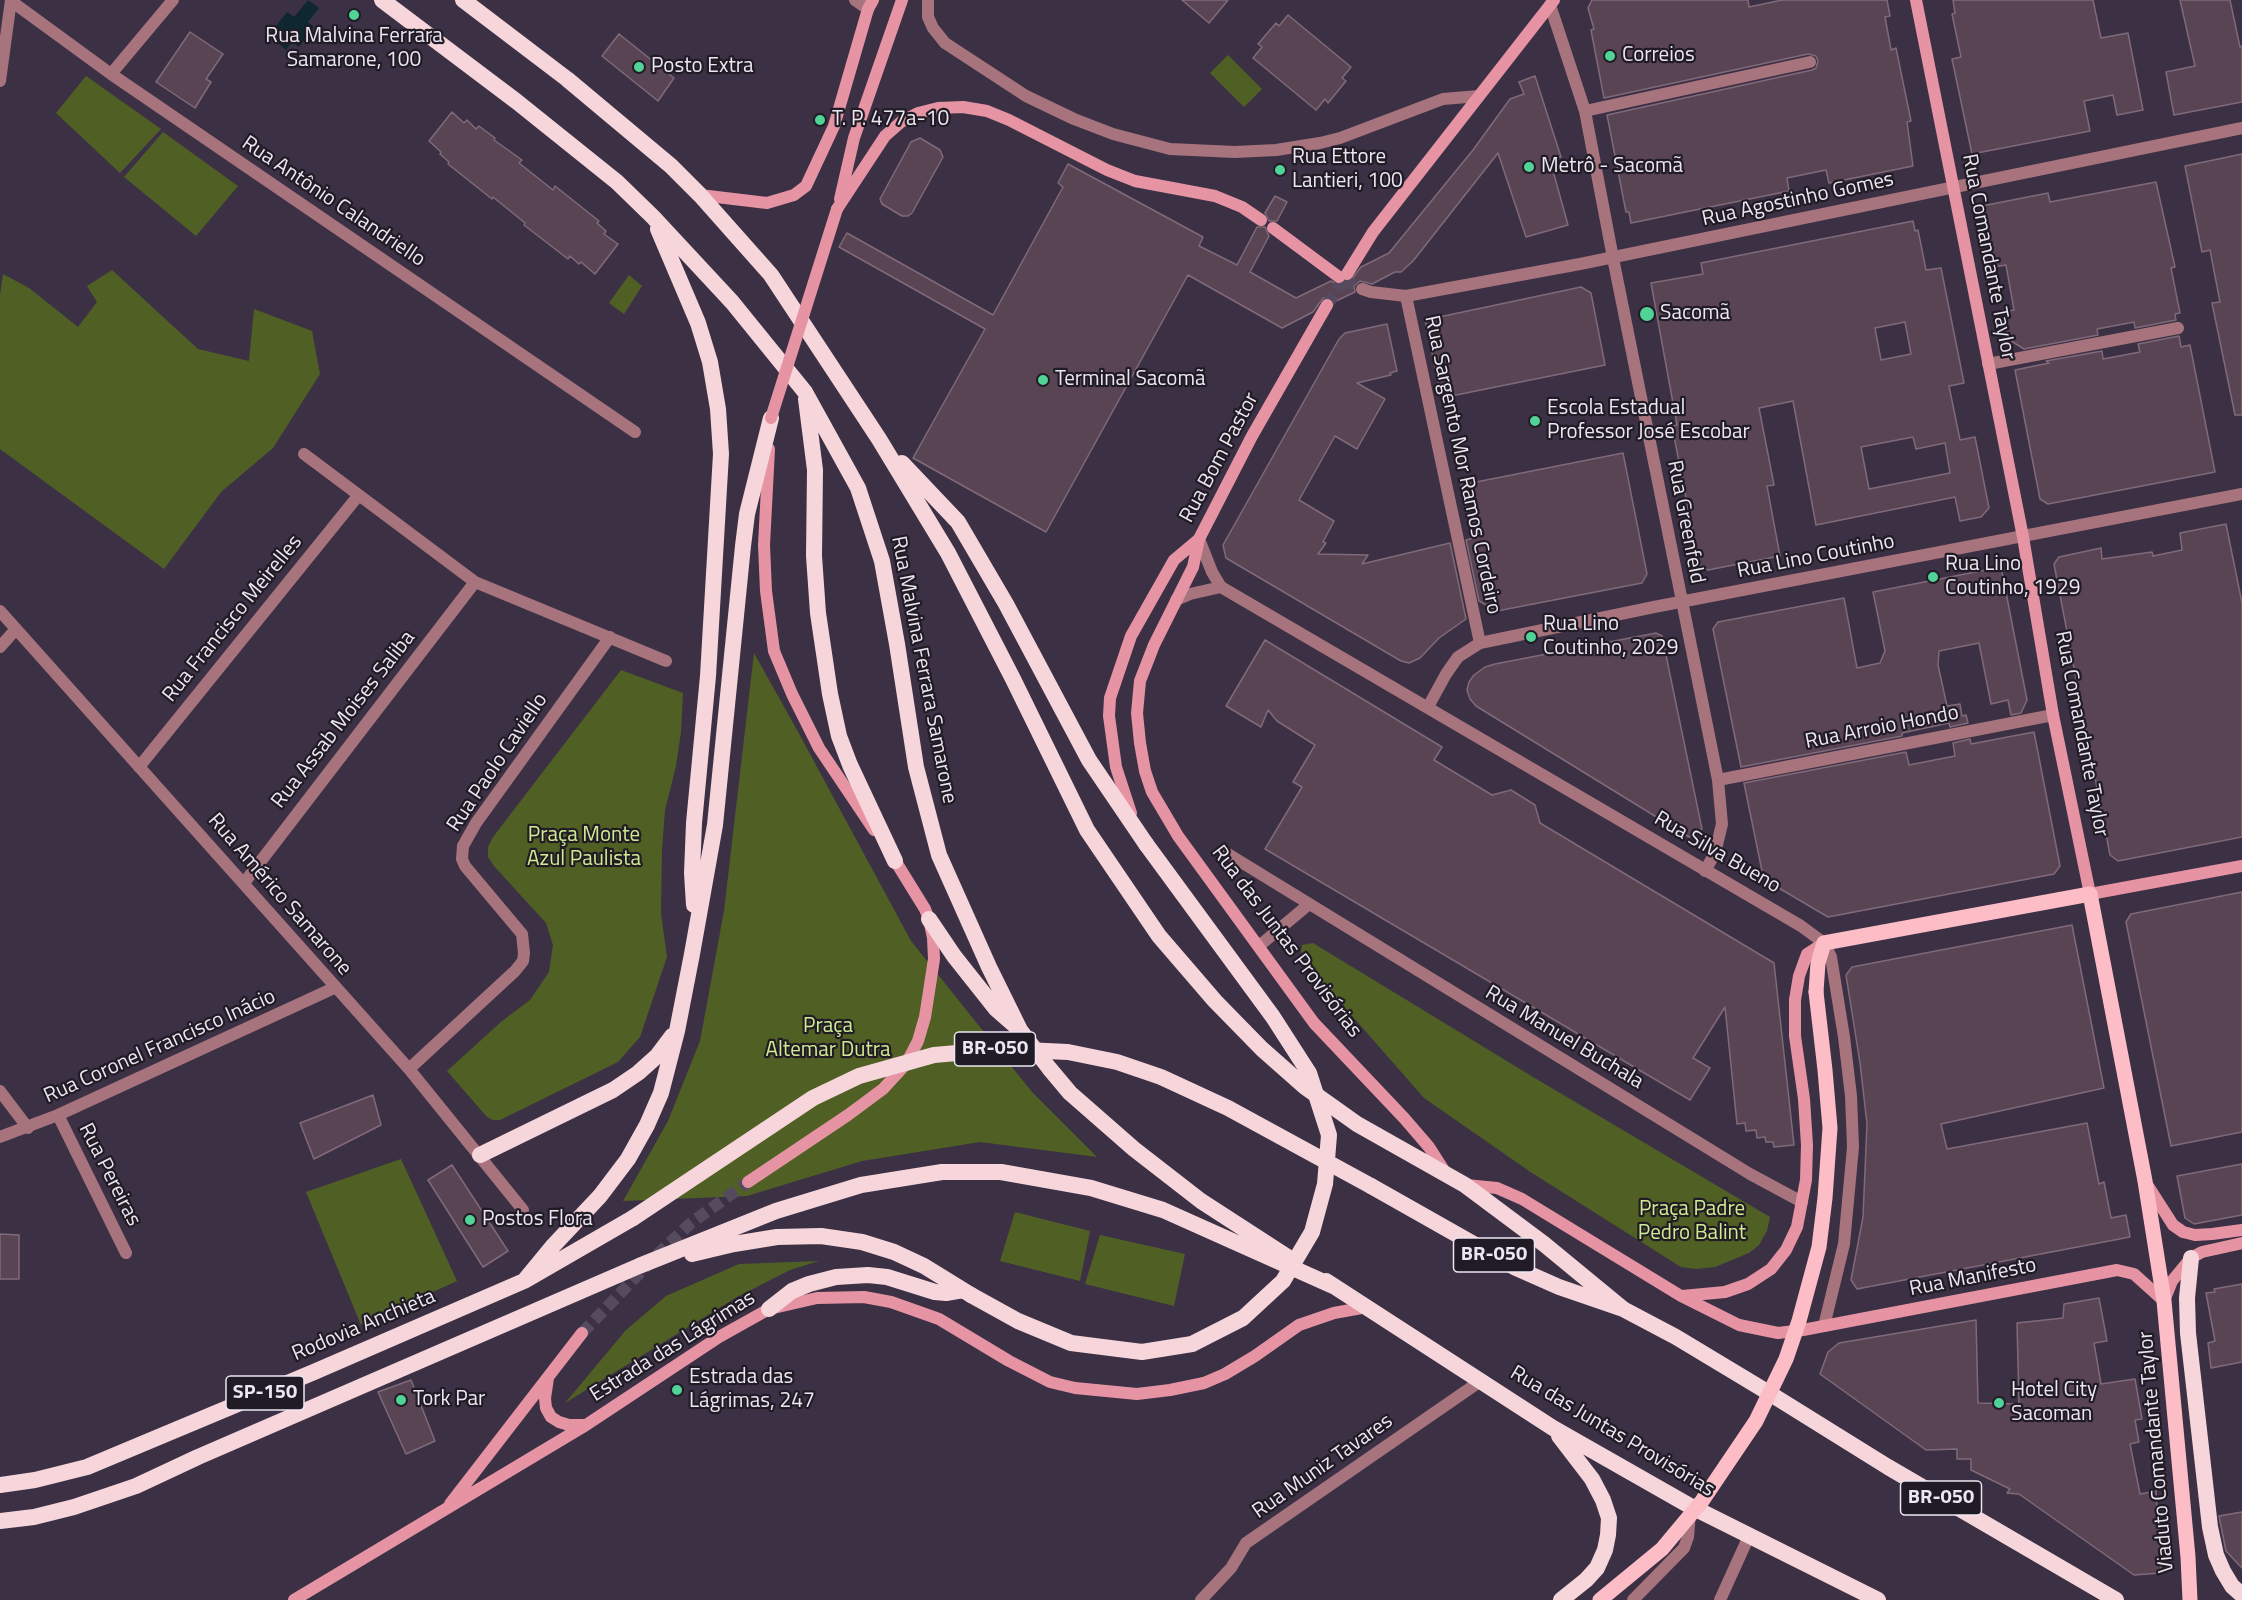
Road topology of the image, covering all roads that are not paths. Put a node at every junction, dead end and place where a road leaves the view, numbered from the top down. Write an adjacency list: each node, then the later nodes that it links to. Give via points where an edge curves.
1 (11, 0): 12 (street, Rua Antônio Calandriello); 13 (street)
2 (173, 0): 12 (street)
3 (382, 0): 20 (highway, Rua Malvina Ferrara Samarone, via 549,127)
4 (463, 0): 18 (highway, via 567,79)
5 (855, 0): 10 (street)
6 (902, 0): 19 (main road, via 854,138)
7 (928, 0): 14 (street, via 928,16 945,43 1026,96 1113,134 1170,149 1234,152 1320,143 1443,99)
8 (1916, 0): 17 (main road, Rua Comandante Taylor)
9 (1552, 3): 14 (main road); 15 (street, Rua Greenfeld)
10 (870, 5): 18 (main road, via 834,126 806,186 794,195 767,202)
11 (1810, 62): 15 (street)
12 (111, 74): 31 (street, Rua Antônio Calandriello)
13 (0, 81)
14 (1479, 96): 22 (main road, via 1343,275)
15 (1586, 111): 23 (street, Rua Greenfeld)
16 (2242, 129): 17 (street, Rua Agostinho Gomes)
17 (1953, 187): 23 (street, Rua Agostinho Gomes); 28 (main road, Rua Comandante Taylor)
18 (700, 195): 32 (highway, via 771,275)
19 (837, 209): 21 (main road, via 885,136 901,122 938,108 963,107 1009,120 1116,174 1215,196); 30 (main road, bridge)
20 (653, 217): 29 (highway, Rua Malvina Ferrara Samarone, via 732,302); 61 (highway, via 698,323 710,362 721,454 708,676 694,823)
21 (1261, 220)
22 (1273, 228)
23 (1613, 258): 25 (street, Rua Agostinho Gomes); 41 (street, Rua Greenfeld)
24 (1362, 289): 25 (street, Rua Agostinho Gomes)
25 (1406, 296): 45 (street, Rua Sargento Mor Ramos Cordeiro)
26 (1328, 305): 37 (main road, Rua Bom Pastor, via 1252,436)
27 (2178, 328): 28 (street)
28 (1988, 364): 36 (main road, Rua Comandante Taylor)
29 (805, 392): 54 (highway, via 814,470 818,613 830,694 850,765); 65 (highway, Rua Malvina Ferrara Samarone, via 858,488 882,561 916,767 939,855)
30 (771, 418): 54 (main road, via 764,544 774,651 819,747); 61 (highway, via 747,514 715,825)
31 (635, 432)
32 (879, 439): 52 (highway, via 958,522 1089,760); 73 (highway, via 948,553 1087,830 1159,936 1215,1001 1305,1087 1357,1124)
33 (304, 454): 35 (street)
34 (2242, 494): 36 (street, Rua Lino Coutinho)
35 (358, 496): 38 (street); 50 (street, Rua Francisco Meirelles)
36 (2023, 537): 41 (street, Rua Lino Coutinho); 49 (main road, Rua Comandante Taylor)
37 (1199, 539): 39 (street); 40 (main road, Rua das Juntas Provisórias, via 1193,567); 52 (main road, Rua Bom Pastor, via 1174,560 1136,627 1110,698 1116,766)
38 (475, 582): 44 (street); 57 (street, Rua Assab Moises Saliba)
39 (1221, 587): 40 (street); 48 (street, Rua Silva Bueno)
40 (1176, 600): 63 (main road, Rua das Juntas Provisórias, via 1140,681 1137,713 1145,771 1152,792 1178,836)
41 (1681, 602): 45 (street, Rua Lino Coutinho); 51 (street, Rua Greenfeld)
42 (0, 611): 43 (street, Rua Américo Samarone)
43 (16, 629): 46 (street); 50 (street, Rua Américo Samarone)
44 (610, 637): 47 (street); 67 (street, Rua Paolo Caviello, via 463,846 465,866 522,934 523,961)
45 (1480, 643): 48 (street, Rua Lino Coutinho, via 1458,657)
46 (0, 647)
47 (666, 661)
48 (1428, 707): 56 (street, Rua Silva Bueno)
49 (2054, 715): 51 (street, Rua Arroio Hondo); 58 (main road, Rua Comandante Taylor)
50 (140, 767): 57 (street, Rua Américo Samarone)
51 (1718, 780): 56 (street, Rua Greenfeld, via 1722,824 1715,853)
52 (1137, 828): 87 (highway, bridge, via 1309,1073 1329,1135 1325,1184 1312,1232 1283,1281 1244,1318 1192,1344 1142,1352 1071,1343 1018,1321)
53 (1227, 854): 59 (street, Rua Manuel Buchala)
54 (895, 861): 60 (main road)
55 (2242, 866): 58 (main road)
56 (1705, 871): 62 (street, Rua Silva Bueno)
57 (244, 883): 64 (street, Rua Américo Samarone)
58 (2090, 894): 62 (main road); 74 (main road, Rua Comandante Taylor)
59 (1308, 905): 63 (street); 77 (street, Rua Manuel Buchala)
60 (929, 919): 65 (highway, via 996,1009); 75 (main road, via 934,959 930,985 920,1033 906,1064 883,1089)
61 (696, 934): 66 (highway)
62 (1824, 943): 77 (main road, via 1807,954 1795,1000 1807,1145); 93 (street, via 1831,957 1844,1037 1853,1147 1844,1244); 108 (main road, bridge, via 1816,992 1830,1128 1826,1198 1819,1247 1799,1321 1786,1359 1756,1421 1702,1501 1662,1548)
63 (1258, 946): 73 (main road, Rua das Juntas Provisórias, via 1314,1023 1404,1118)
64 (334, 988): 67 (street, Rua Américo Samarone); 69 (street, Rua Coronel Francisco Inácio)
65 (1020, 1030): 86 (highway, via 1070,1093 1134,1149 1201,1201)
66 (677, 1031): 72 (highway, via 657,1056 613,1090); 85 (highway, via 661,1093 628,1160)
67 (409, 1069): 72 (street, Rua Américo Samarone)
68 (0, 1091): 70 (street)
69 (58, 1115): 70 (street, Rua Coronel Francisco Inácio); 82 (street, Rua Pereiras)
70 (28, 1128): 71 (street, Rua Coronel Francisco Inácio)
71 (0, 1137)
72 (480, 1155): 78 (street, Rua Américo Samarone)
73 (1446, 1174): 76 (highway, Rua das Juntas Provisórias)
74 (2145, 1181): 80 (main road, via 2173,1225 2183,1232 2195,1235); 90 (main road, Rua Comandante Taylor)
75 (748, 1182)
76 (1465, 1185): 88 (main road, via 1497,1188 1522,1199); 92 (highway, Rua das Juntas Provisórias)
77 (1802, 1202): 88 (main road, via 1797,1227 1771,1269 1748,1284 1725,1292)
78 (523, 1210)
79 (633, 1218): 85 (highway, Rodovia Anchieta / SP-150); 92 (highway, Rua das Juntas Provisórias / BR-050, bridge, via 813,1098 860,1076 934,1056 1003,1048 1068,1052 1117,1062 1161,1077 1228,1108 1516,1268)
80 (2242, 1230)
81 (2242, 1243): 83 (main road)
82 (126, 1253)
83 (2191, 1258): 90 (main road, via 2172,1281); 104 (highway, via 2188,1334 2210,1527 2223,1571)
84 (639, 1266): 86 (highway, via 776,1211 861,1185 942,1172 1001,1172 1091,1188 1162,1210); 87 (highway, via 734,1244 777,1237 821,1236 894,1252); 102 (highway, SP-150, via 136,1486 74,1508)
85 (524, 1281): 99 (highway, Rodovia Anchieta / SP-150, via 87,1467)
86 (1333, 1287): 89 (highway, Rua das Juntas Provisórias)
87 (967, 1293): 91 (highway, via 935,1292 887,1277 836,1277 792,1291)
88 (1681, 1296): 93 (main road, Rua Manifesto, via 1755,1330 1778,1333)
89 (1367, 1307): 91 (main road, Estrada das Lágrimas, via 1334,1312 1299,1325 1255,1356 1204,1383 1137,1394 1050,1382 939,1319 891,1302 864,1297 817,1298); 96 (highway, Rua das Juntas Provisórias)
90 (2164, 1307): 93 (main road, Rua Manifesto, via 2134,1274 2117,1270); 113 (main road, Viaduto Comandante Taylor)
91 (769, 1309): 97 (main road, Estrada das Lágrimas, via 719,1336)
92 (1623, 1309): 112 (highway, Rua das Juntas Provisórias / BR-050)
93 (1824, 1326)
94 (582, 1333): 95 (main road)
95 (548, 1377): 97 (main road, via 545,1398 551,1417 569,1425); 101 (main road)
96 (1482, 1380): 98 (highway, Rua das Juntas Provisórias); 106 (street, Rua Muniz Tavares, via 1246,1543 1231,1568)
97 (586, 1425): 101 (main road, Estrada das Lágrimas)
98 (1553, 1428): 100 (highway, Rua das Juntas Provisórias); 107 (highway, via 1592,1479 1609,1518 1607,1542 1597,1568)
99 (0, 1485)
100 (1690, 1506): 103 (highway, Rua das Juntas Provisórias); 109 (street, via 1684,1548)
101 (445, 1510): 105 (main road, Estrada das Lágrimas)
102 (0, 1521)
103 (1749, 1536): 110 (street); 111 (highway, Rua das Juntas Provisórias)
104 (2242, 1595)
105 (294, 1600)
106 (1201, 1600)
107 (1561, 1600)
108 (1600, 1600)
109 (1633, 1600)
110 (1720, 1600)
111 (1878, 1600)
112 (2116, 1600)
113 (2190, 1600)

